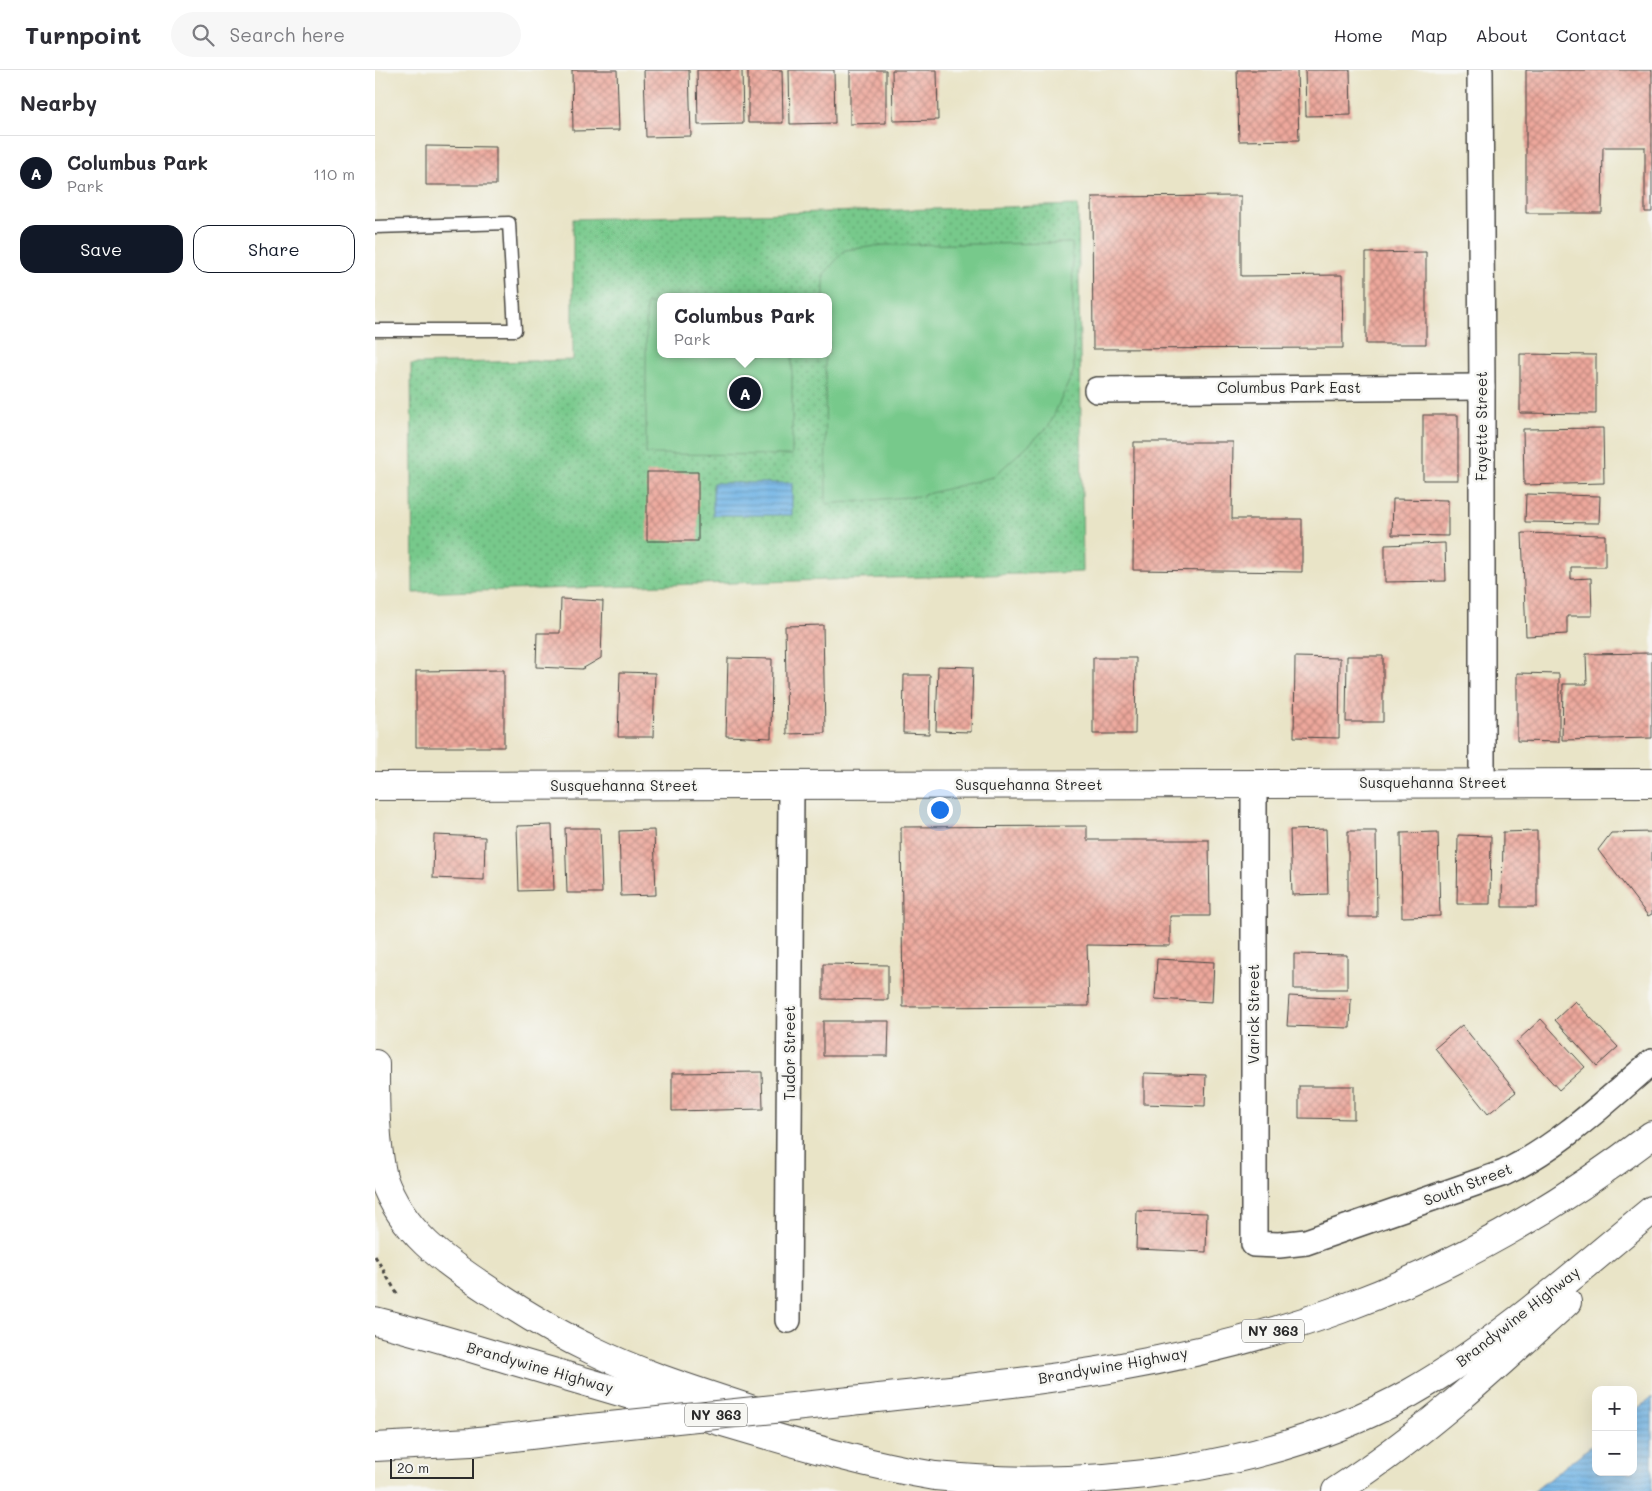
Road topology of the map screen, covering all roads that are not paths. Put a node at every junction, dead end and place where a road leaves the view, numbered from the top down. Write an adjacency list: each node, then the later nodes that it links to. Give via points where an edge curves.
1 (1480, 70): 4 (street, Fayette Street)
2 (375, 227): 3 (lane, via 509,223 515,330)
3 (375, 330)
4 (1482, 387): 5 (street, Columbus Park East); 7 (street, Fayette Street)
5 (1097, 390)
6 (1652, 782): 7 (main road, Susquehanna Street)
7 (1481, 783): 8 (main road, Susquehanna Street)
8 (1254, 784): 9 (main road, Susquehanna Street); 17 (street, Varick Street)
9 (791, 785): 10 (main road, Susquehanna Street); 18 (street, Tudor Street)
10 (375, 786)
11 (1652, 1062): 17 (street, South Street, via 1562,1138 1503,1173 1306,1242)
12 (375, 1064): 14 (main road)
13 (1652, 1135): 20 (main road, Brandywine Highway / NY 363, bridge, via 1562,1198 1435,1269 1309,1320 1197,1351 1116,1368 1012,1383 471,1442)
14 (379, 1180): 21 (main road, via 403,1219 443,1258 510,1305 592,1350 667,1380 851,1441 951,1467)
15 (1652, 1210): 21 (main road, Brandywine Highway / NY 363, via 1494,1339 1432,1380 1350,1423 1281,1449 1205,1469 1123,1482)
16 (1652, 1224): 22 (main road, via 1455,1403 1382,1461)
17 (1254, 1244)
18 (788, 1320)
19 (375, 1321): 21 (main road, Brandywine Highway / NY 363, via 852,1458 938,1477)
20 (375, 1448)
21 (1038, 1484)
22 (1336, 1491)

